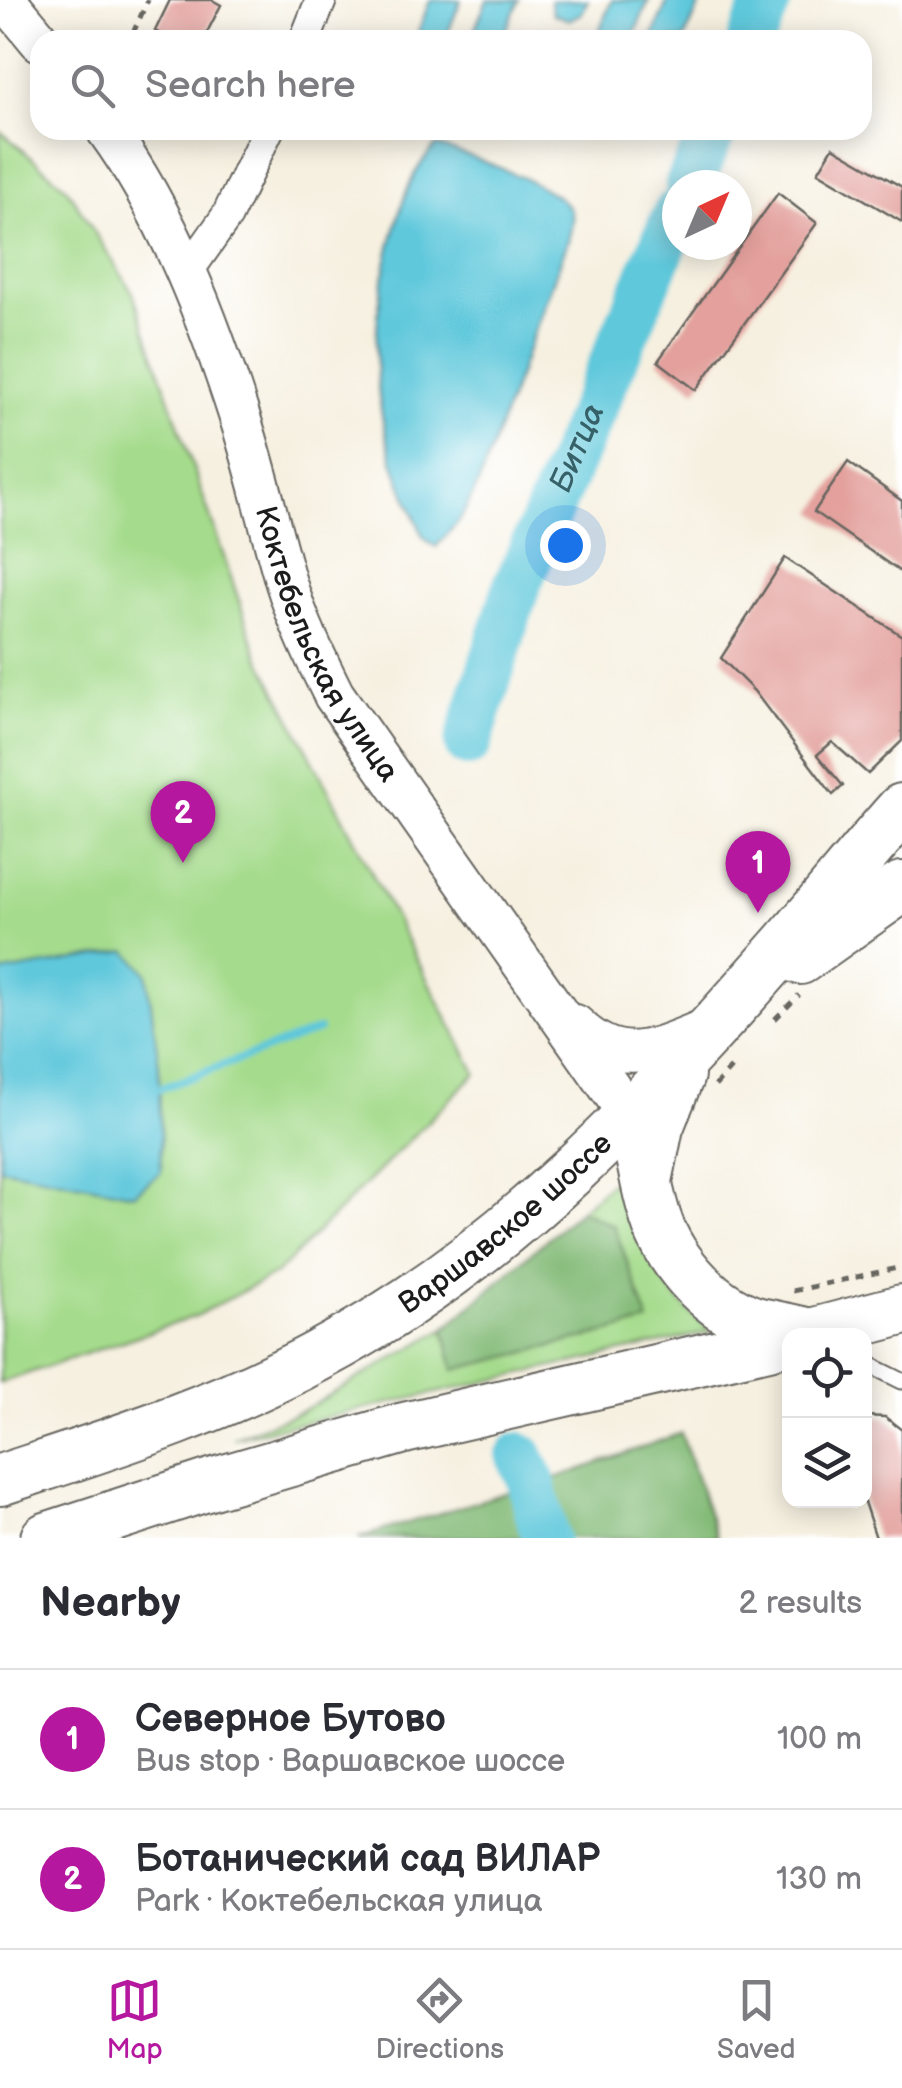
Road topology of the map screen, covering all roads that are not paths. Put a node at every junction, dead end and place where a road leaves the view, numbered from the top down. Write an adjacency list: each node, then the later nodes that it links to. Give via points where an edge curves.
1 (6, 0): 3 (street)
2 (322, 0): 4 (street)
3 (31, 30)
4 (309, 30)
5 (113, 140): 7 (street, Коктебельская улица)
6 (263, 140): 7 (street, via 227,216)
7 (186, 274): 10 (street, Коктебельская улица, via 242,423 308,644 334,695)
8 (902, 809): 11 (main road, Варшавское шоссе, via 790,941)
9 (902, 886): 11 (main road, via 854,918)
10 (550, 1002): 11 (street, via 594,1044 613,1052); 12 (street, Коктебельская улица)
11 (724, 1043): 12 (main road, Варшавское шоссе); 13 (main road, via 681,1069 658,1127)
12 (629, 1115): 13 (main road); 18 (main road, Варшавское шоссе, via 538,1204 469,1258 320,1355 192,1416)
13 (647, 1181): 15 (main road, via 664,1237 699,1285 752,1320)
14 (902, 1310): 15 (main road)
15 (800, 1327): 19 (main road, via 404,1428)
16 (872, 1366): 17 (lane)
17 (902, 1382)
18 (0, 1480)
19 (46, 1538)

